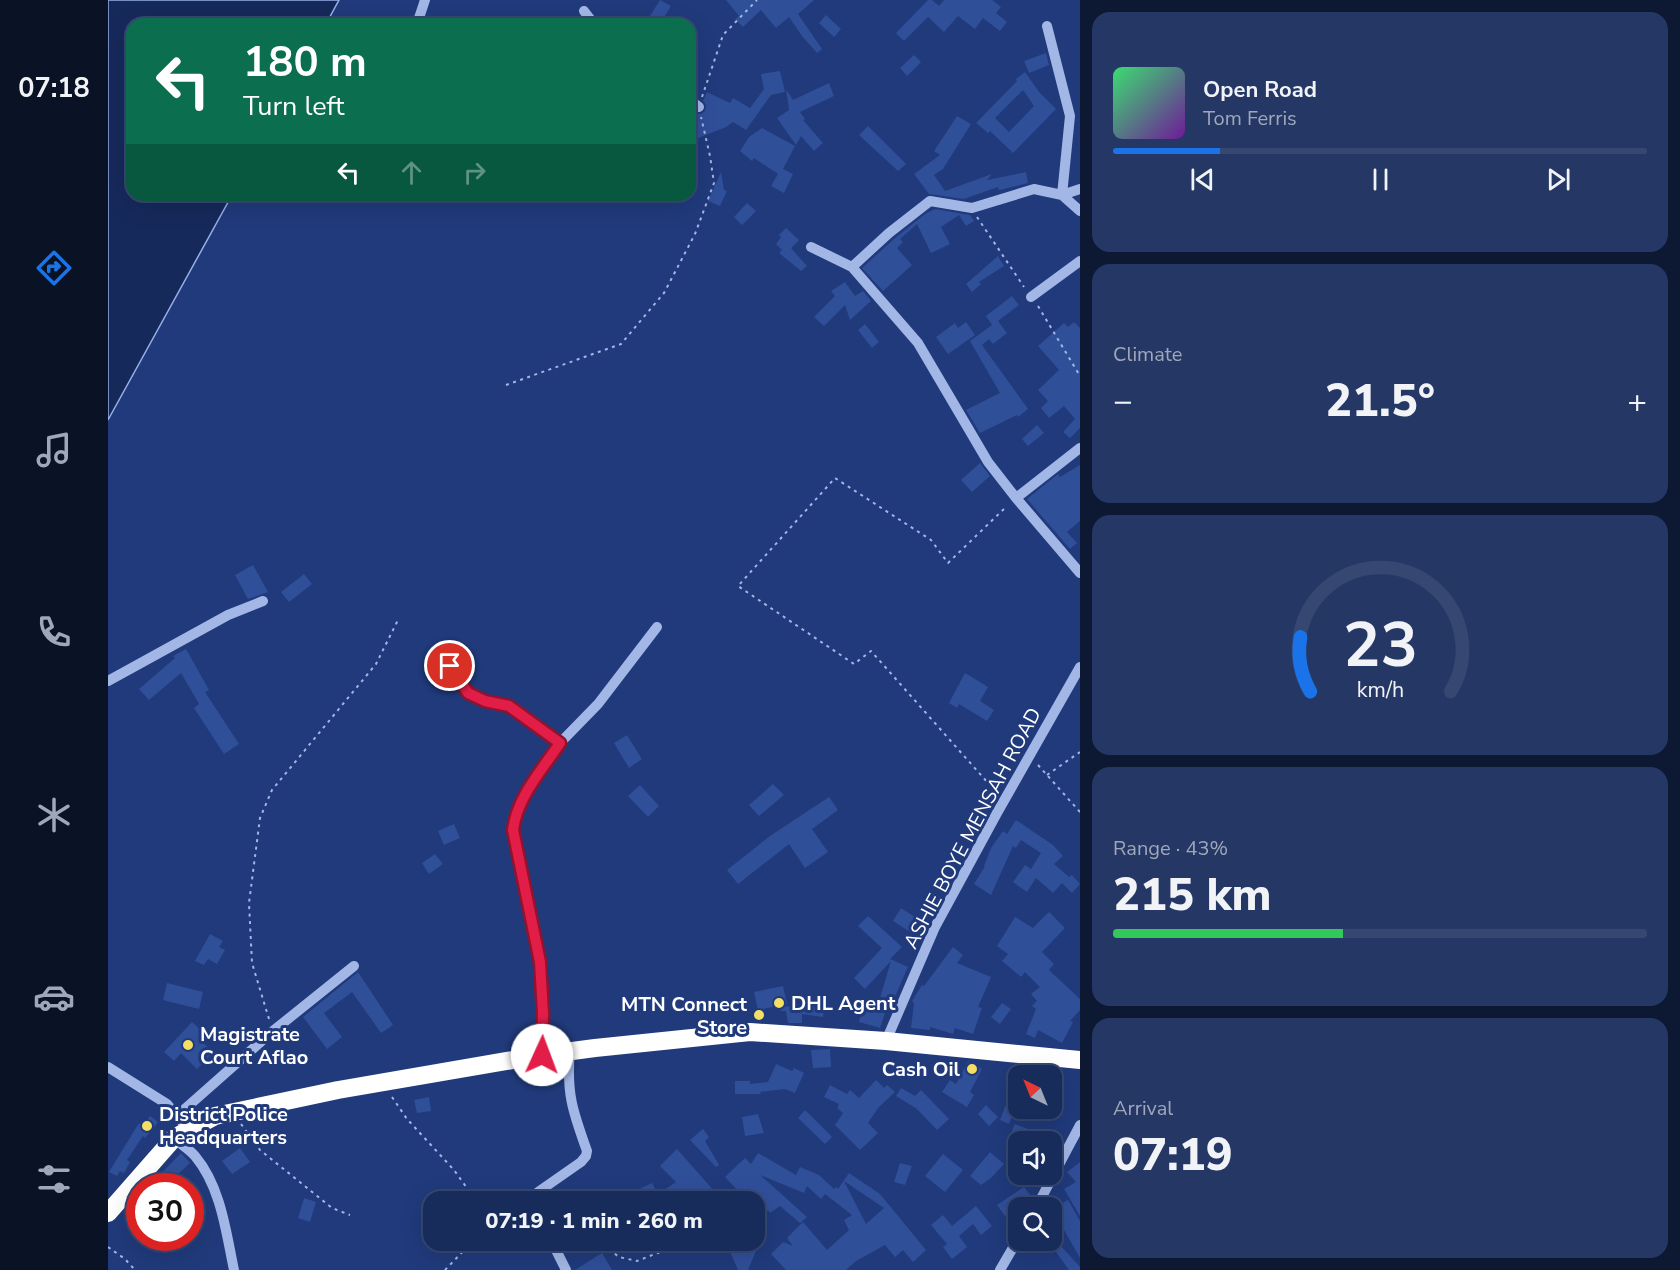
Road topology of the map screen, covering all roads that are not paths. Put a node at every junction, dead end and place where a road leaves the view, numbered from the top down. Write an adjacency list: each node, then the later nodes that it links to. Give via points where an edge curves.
1 (425, 0): 3 (street)
2 (584, 11): 4 (street)
3 (419, 18)
4 (589, 18)
5 (1047, 26): 7 (street, via 1070,116)
6 (1080, 189): 7 (street)
7 (1062, 195): 8 (street); 11 (street, via 1034,189 972,208 930,201)
8 (1080, 211)
9 (812, 247): 11 (street)
10 (1080, 261): 12 (street)
11 (852, 267): 14 (street, via 918,343 988,462)
12 (1031, 297)
13 (1080, 448): 14 (street)
14 (1016, 498): 15 (street)
15 (1080, 573)
16 (262, 601): 20 (street, via 228,615)
17 (657, 627): 21 (street, via 598,704)
18 (442, 655): 21 (street, via 468,693 509,706)
19 (1080, 667): 23 (street, ASHIE BOYE MENSAH ROAD, via 935,927)
20 (108, 681)
21 (560, 743): 25 (street, via 526,793 515,814 513,830 540,962)
22 (354, 966): 29 (street, via 273,1031)
23 (886, 1041): 24 (highway, via 750,1032); 26 (highway)
24 (570, 1051): 25 (highway); 30 (street, via 568,1089 586,1156)
25 (542, 1055): 29 (highway, via 338,1090 215,1116)
26 (1080, 1060)
27 (108, 1067): 29 (street, via 167,1104)
28 (1080, 1125): 31 (street)
29 (180, 1128): 32 (highway); 35 (street, via 207,1174 221,1212)
30 (539, 1191)
31 (1042, 1197)
32 (108, 1213)
33 (556, 1251): 36 (street)
34 (1011, 1251): 37 (street)
35 (234, 1270)
36 (566, 1270)
37 (1000, 1270)

